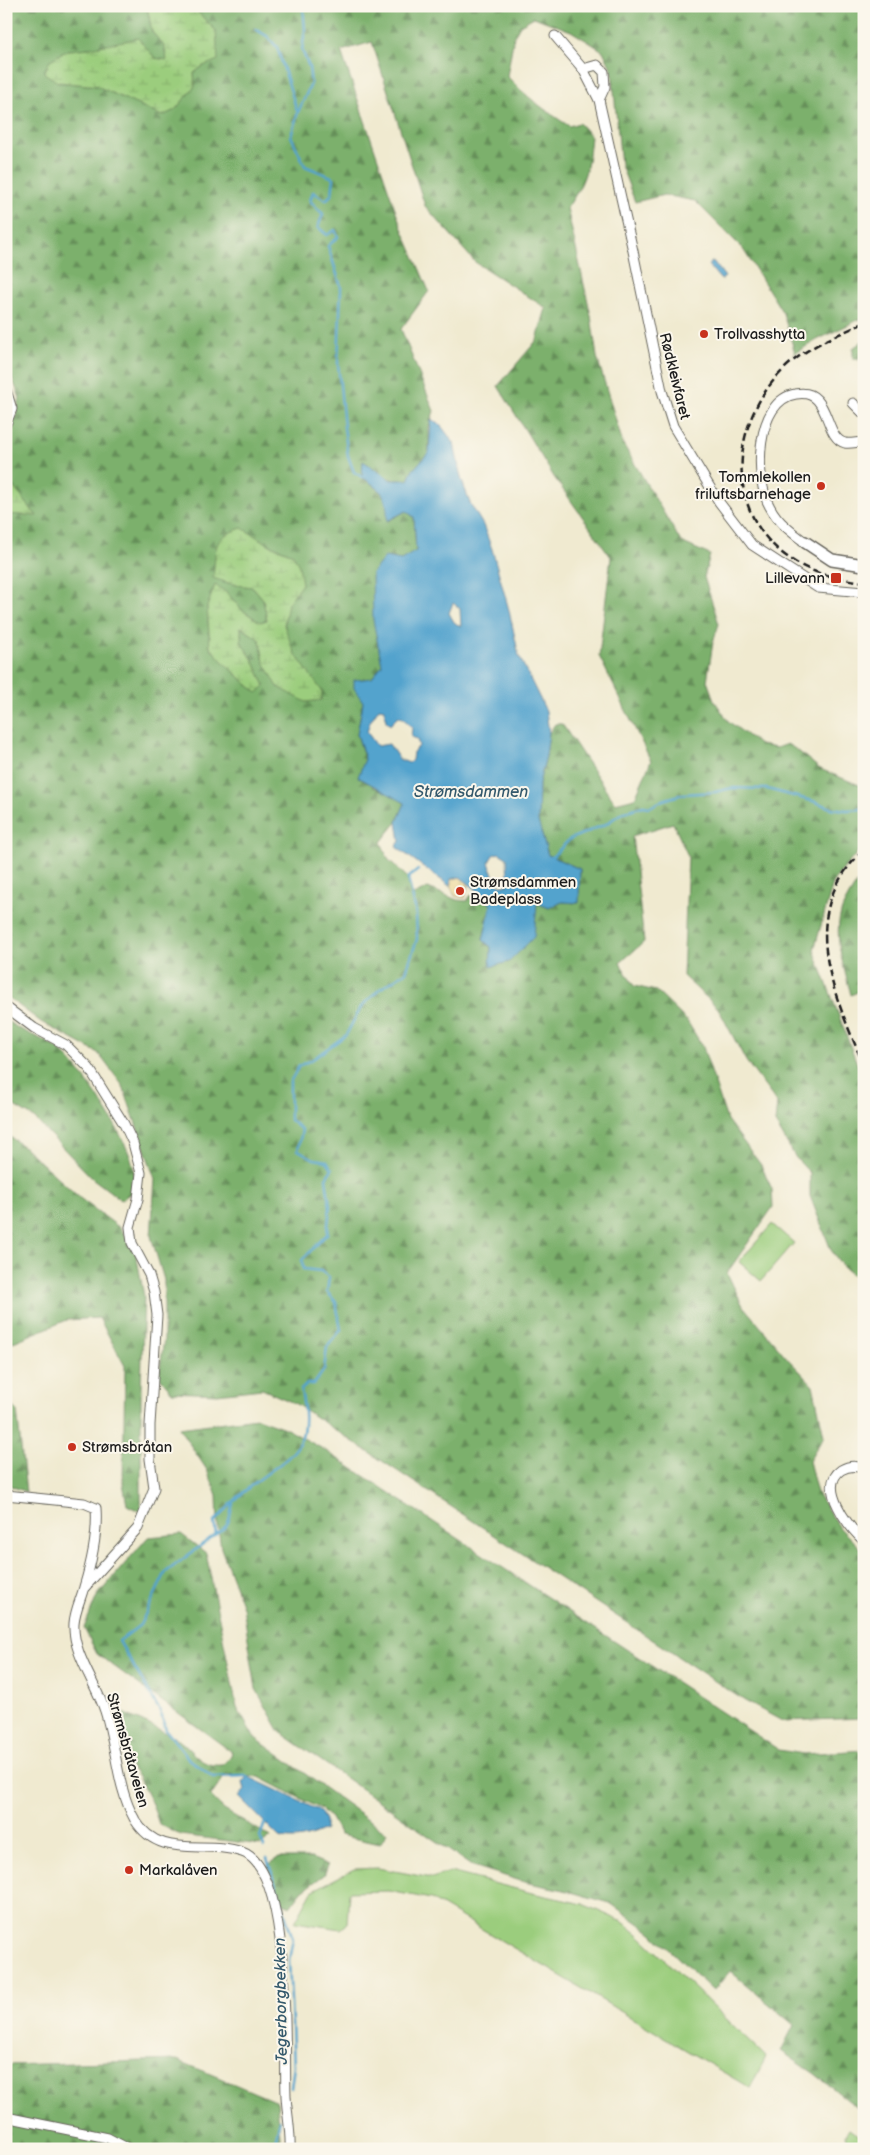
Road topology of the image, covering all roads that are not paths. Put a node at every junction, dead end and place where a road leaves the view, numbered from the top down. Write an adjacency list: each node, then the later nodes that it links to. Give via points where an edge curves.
1 (555, 36): 2 (street, Rødkleivfaret)
2 (583, 69): 3 (street, Rødkleivfaret); 3 (street, Rødkleivfaret, via 596,65 604,72 605,87)
3 (599, 100): 11 (street, Rødkleivfaret, via 662,390 673,426 719,502 752,545 818,588)
4 (6, 390): 7 (street, via 12,409)
5 (853, 403): 6 (street)
6 (864, 414)
7 (6, 424)
8 (864, 442): 9 (street, via 846,444 839,440 818,400 809,394 797,393 786,398 770,416 761,447 762,486 776,516)
9 (805, 542): 10 (street, via 832,560)
10 (864, 565)
11 (864, 592)
12 (6, 1007): 16 (street, via 34,1028 66,1045 89,1068 124,1124 141,1173 130,1227 132,1243 149,1275 158,1324 150,1425 154,1488 138,1528)
13 (864, 1469): 15 (street, via 845,1468 833,1478 831,1487 843,1514)
14 (6, 1495): 16 (street, Strømsbråtaveien, via 84,1503 96,1508 94,1540)
15 (864, 1541)
16 (84, 1588): 19 (street, Strømsbråtaveien, via 75,1612 74,1631 106,1712 120,1780 135,1819 150,1838 172,1846 218,1847 250,1855 272,1899 281,1947)
17 (6, 2117): 18 (street, via 108,2138)
18 (129, 2149)
19 (290, 2149)

